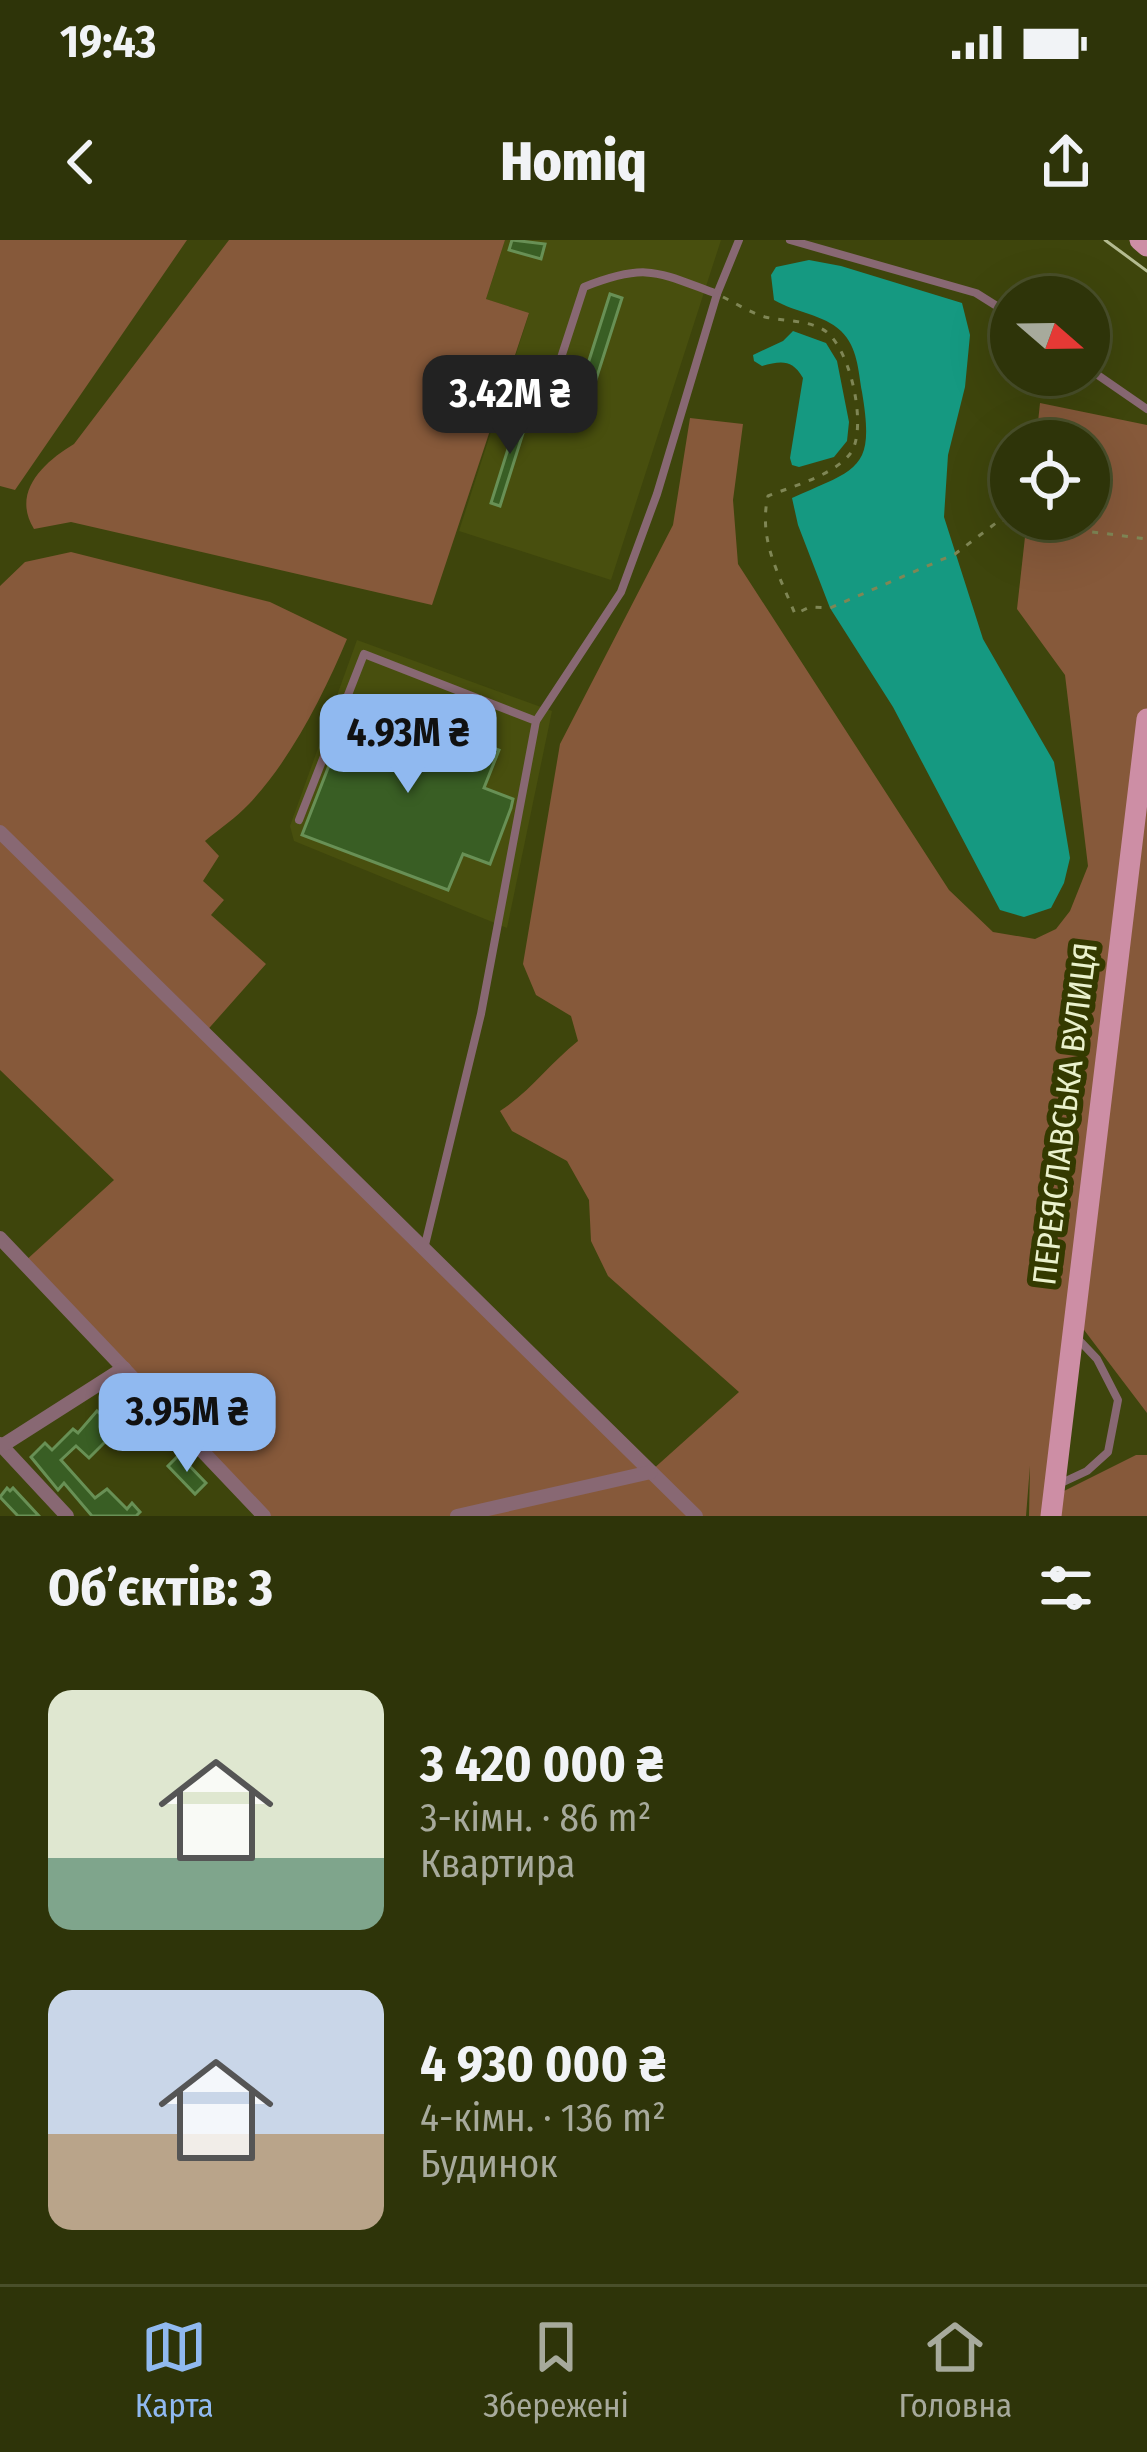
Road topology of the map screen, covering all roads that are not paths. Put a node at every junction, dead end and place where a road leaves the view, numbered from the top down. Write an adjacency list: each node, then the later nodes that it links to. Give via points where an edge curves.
1 (739, 240): 3 (lane)
2 (790, 240): 4 (lane)
3 (717, 294): 7 (lane, via 652,270 584,287); 9 (lane, via 621,592)
4 (990, 302)
5 (1110, 383): 6 (lane)
6 (1147, 409)
7 (544, 410)
8 (1147, 719): 14 (main road, ПЕРЕЯСЛАВСЬКА ВУЛИЦЯ)
9 (536, 721): 10 (lane, via 364,654); 13 (lane, via 482,1014)
10 (299, 820)
11 (0, 832): 13 (street)
12 (0, 1238): 15 (street)
13 (424, 1250): 17 (street)
14 (1072, 1332): 18 (main road, ПЕРЕЯСЛАВСЬКА ВУЛИЦЯ); 18 (lane, via 1118,1400 1108,1452)
15 (124, 1368): 16 (street); 20 (street)
16 (1, 1446): 19 (street)
17 (651, 1472): 21 (street); 22 (street)
18 (1054, 1487): 23 (main road, ПЕРЕЯСЛАВСЬКА ВУЛИЦЯ)
19 (67, 1516)
20 (264, 1516)
21 (457, 1516)
22 (696, 1516)
23 (1051, 1516)

